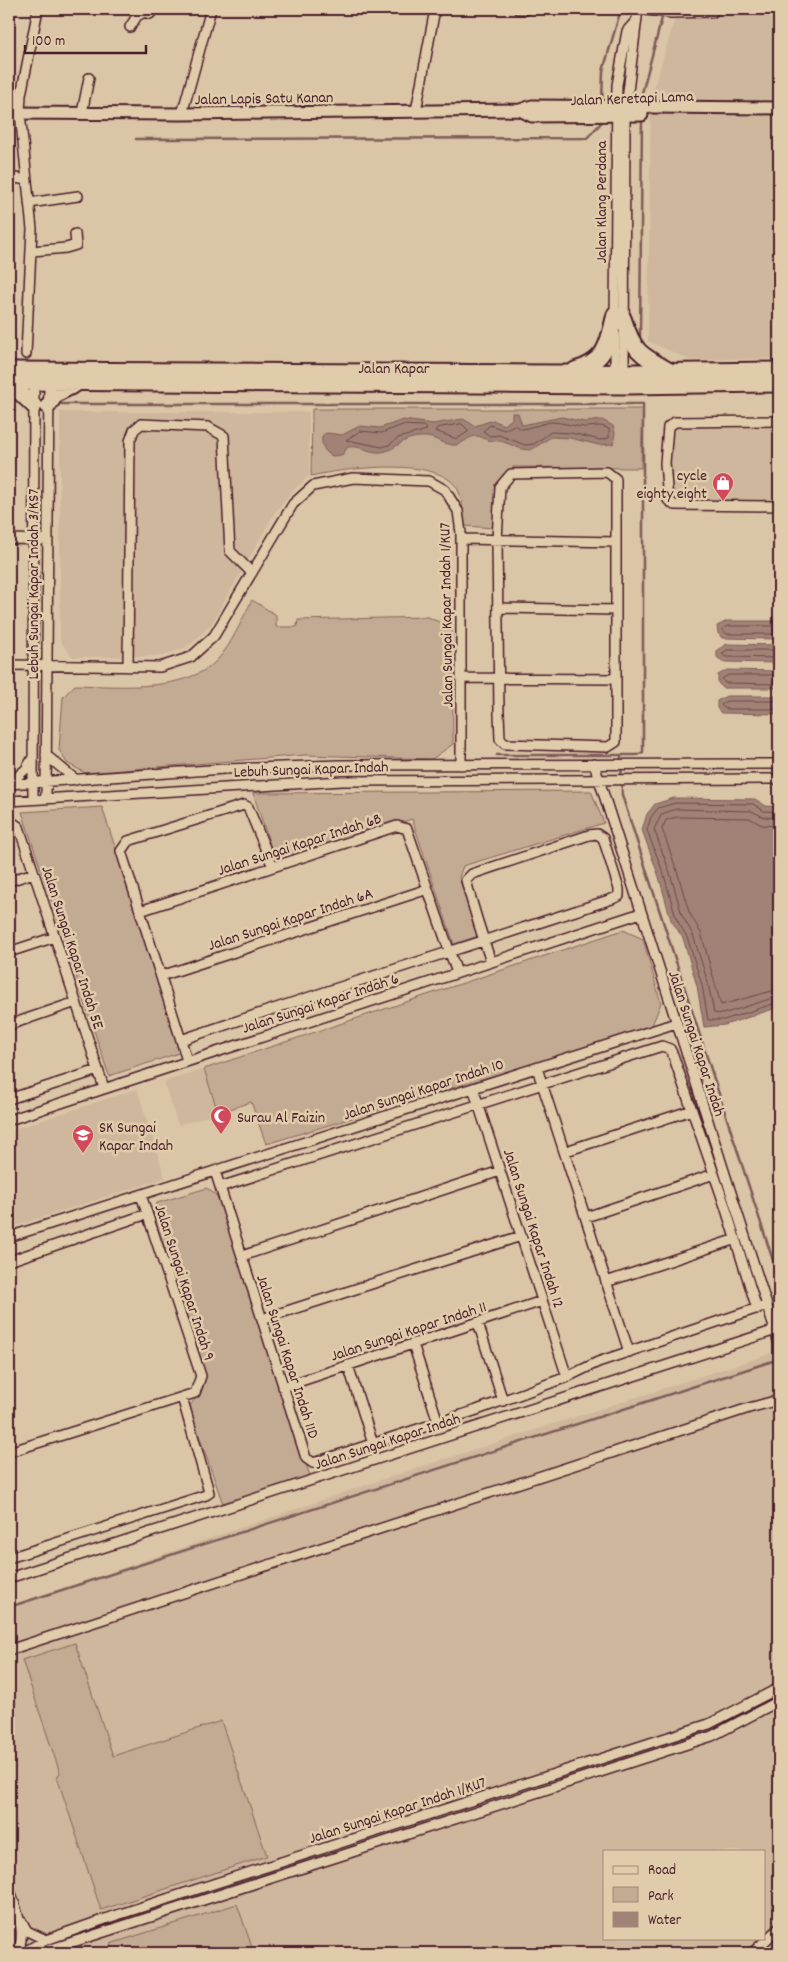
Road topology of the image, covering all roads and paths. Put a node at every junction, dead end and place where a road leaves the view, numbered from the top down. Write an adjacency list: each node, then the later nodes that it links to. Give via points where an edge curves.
1 (38, 9): 16 (street, via 21,95)
2 (154, 9): 10 (street, via 150,14 144,12 137,16)
3 (211, 9): 18 (street)
4 (435, 9): 14 (street)
5 (518, 9): 6 (street)
6 (527, 9)
7 (638, 9): 8 (street); 15 (street, Jalan Klang Perdana, via 635,22 627,31 617,84)
8 (683, 11): 9 (street)
9 (713, 12)
10 (130, 27)
11 (89, 78): 17 (street)
12 (779, 108): 15 (street, Jalan Keretapi Lama, via 708,109 698,106)
13 (520, 110): 14 (street, Jalan Lapis Satu Kanan); 15 (street, Jalan Keretapi Lama, via 532,116)
14 (416, 111): 18 (street, Jalan Lapis Satu Kanan)
15 (616, 112): 25 (street, Jalan Klang Perdana)
16 (14, 113): 17 (street, Jalan Lapis Satu Kanan); 20 (street)
17 (82, 113): 18 (street, Jalan Lapis Satu Kanan)
18 (182, 114)
19 (9, 177): 20 (street)
20 (27, 180): 22 (street)
21 (78, 196): 22 (street)
22 (29, 203): 24 (street)
23 (75, 234): 24 (street, via 76,245)
24 (32, 250): 26 (street)
25 (619, 316): 28 (highway, via 636,350); 29 (highway, via 602,355 589,366); 32 (street, Jalan Klang Perdana)
26 (26, 354)
27 (779, 370): 28 (highway, Jalan Kapar)
28 (671, 371): 32 (highway, Jalan Kapar)
29 (564, 373): 30 (highway, Jalan Kapar); 32 (highway, Jalan Kapar)
30 (41, 376): 31 (highway, Jalan Kapar); 33 (highway, Jalan Kapar); 35 (street, Lebuh Sungai Kapar Indah 3/KS7); 35 (street, Lebuh Sungai Kapar Indah 3/KS7)
31 (9, 378): 35 (highway)
32 (619, 379): 33 (highway, Jalan Kapar); 34 (highway, Jalan Kapar)
33 (79, 382): 35 (highway)
34 (779, 384)
35 (41, 406): 40 (street, Lebuh Sungai Kapar Indah 3/KS7); 41 (street, Lebuh Sungai Kapar Indah 3/KS7)
36 (779, 421): 37 (street, via 675,422 668,427 665,463 668,500 674,505)
37 (779, 506)
38 (9, 539): 40 (street)
39 (461, 539): 42 (street); 44 (street, Jalan Sungai Kapar Indah 1/KU7, via 458,511 445,490 429,481 353,478 312,486 294,504); 51 (street, Jalan Sungai Kapar Indah 1/KU7)
40 (34, 540): 41 (street); 48 (street, Lebuh Sungai Kapar Indah 3/KS7)
41 (48, 540): 49 (street, Lebuh Sungai Kapar Indah 3/KS7)
42 (497, 540): 43 (street); 43 (street, via 500,487 511,474 608,472 616,479); 45 (street)
43 (616, 542): 46 (street)
44 (252, 573): 50 (street, Jalan Sungai Kapar Indah 1/KU7, via 214,636 191,658 160,667); 50 (street, via 230,551 224,436 208,427 141,424 134,430 130,441)
45 (498, 608): 46 (street); 52 (street)
46 (616, 610): 53 (street)
47 (9, 666): 48 (street, Jalan Sungai Kapar Indah 1/KU7)
48 (33, 666): 49 (street, Jalan Sungai Kapar Indah 1/KU7); 55 (street, Lebuh Sungai Kapar Indah 3/KS7)
49 (47, 666): 50 (street, Jalan Sungai Kapar Indah 1/KU7); 54 (street, Lebuh Sungai Kapar Indah 3/KS7)
50 (128, 667)
51 (461, 678): 52 (street); 58 (street, Jalan Sungai Kapar Indah 1/KU7)
52 (498, 678): 53 (street); 53 (street, via 500,739 503,743 608,747 616,742)
53 (616, 679)
54 (46, 754): 60 (street); 62 (street, Lebuh Sungai Kapar Indah 3/KS7)
55 (33, 756): 63 (street, Lebuh Sungai Kapar Indah 3/KS7); 64 (street, via 26,769)
56 (594, 764): 57 (street, Lebuh Sungai Kapar Indah); 58 (street, Lebuh Sungai Kapar Indah); 61 (street, Jalan Sungai Kapar Indah)
57 (779, 764)
58 (461, 765): 60 (street, Lebuh Sungai Kapar Indah, via 339,765)
59 (779, 779): 61 (street, Lebuh Sungai Kapar Indah)
60 (76, 780): 62 (street, Lebuh Sungai Kapar Indah)
61 (597, 780): 65 (street, Lebuh Sungai Kapar Indah, via 342,780); 74 (street, Jalan Sungai Kapar Indah)
62 (46, 781): 63 (street, Lebuh Sungai Kapar Indah); 65 (street, Lebuh Sungai Kapar Indah 3/KS7)
63 (33, 783): 64 (street, Lebuh Sungai Kapar Indah); 66 (street, Lebuh Sungai Kapar Indah 3/KS7)
64 (9, 784)
65 (46, 798): 66 (street, Lebuh Sungai Kapar Indah)
66 (33, 799): 67 (street, Lebuh Sungai Kapar Indah)
67 (9, 800)
68 (9, 820): 70 (street, Jalan Sungai Kapar Indah 5E, via 19,827)
69 (273, 867): 72 (street, Jalan Sungai Kapar Indah 6B, via 398,826 407,829); 73 (street, Jalan Sungai Kapar Indah 6B); 73 (street, via 248,807 244,805 128,841 121,851)
70 (34, 872): 71 (street); 75 (street, Jalan Sungai Kapar Indah 5E)
71 (9, 881)
72 (428, 888): 78 (street, Jalan Sungai Kapar Indah 6B); 81 (street, Jalan Sungai Kapar Indah 6A)
73 (140, 911): 81 (street)
74 (640, 913): 79 (street, Jalan Sungai Kapar Indah 6); 83 (street, Jalan Sungai Kapar Indah)
75 (55, 938): 77 (street); 82 (street, Jalan Sungai Kapar Indah 5E)
76 (484, 941): 76 (street, Jalan Sungai Kapar Indah 6, via 619,896 603,838 597,834 589,835 472,874 466,880); 78 (street, Jalan Sungai Kapar Indah 6); 79 (street)
77 (9, 952)
78 (450, 952): 80 (street, Jalan Sungai Kapar Indah 6B); 85 (street, Jalan Sungai Kapar Indah 6)
79 (491, 962): 80 (street, Jalan Sungai Kapar Indah 6)
80 (457, 973): 86 (street, Jalan Sungai Kapar Indah 6)
81 (161, 976): 85 (street)
82 (76, 1002): 84 (street); 88 (street, Jalan Sungai Kapar Indah 5E)
83 (676, 1023): 87 (street, Jalan Sungai Kapar Indah 10); 111 (street, Jalan Sungai Kapar Indah)
84 (9, 1024)
85 (181, 1040): 86 (street)
86 (187, 1061): 90 (street, Jalan Sungai Kapar Indah 6)
87 (537, 1068): 89 (street); 91 (street, Jalan Sungai Kapar Indah 10)
88 (98, 1070): 90 (street, Jalan Sungai Kapar Indah 5E); 92 (street)
89 (543, 1084): 93 (street); 94 (street, via 662,1046 670,1049 673,1055); 96 (street)
90 (104, 1088): 95 (street, Jalan Sungai Kapar Indah 6)
91 (473, 1088): 93 (street, Jalan Sungai Kapar Indah 12); 97 (street, Jalan Sungai Kapar Indah 10)
92 (9, 1099)
93 (479, 1105): 98 (street, Jalan Sungai Kapar Indah 12); 100 (street)
94 (692, 1110): 96 (street); 99 (street)
95 (9, 1120)
96 (566, 1151): 103 (street)
97 (215, 1171): 100 (street, Jalan Sungai Kapar Indah 11D); 101 (street, Jalan Sungai Kapar Indah 10)
98 (500, 1171): 104 (street, Jalan Sungai Kapar Indah 12); 107 (street)
99 (714, 1174): 103 (street); 106 (street)
100 (220, 1187): 107 (street, Jalan Sungai Kapar Indah 11D)
101 (141, 1194): 102 (street, Jalan Sungai Kapar Indah 9); 105 (street, Jalan Sungai Kapar Indah 10)
102 (147, 1214): 108 (street); 122 (street, Jalan Sungai Kapar Indah 9, via 201,1376 195,1393)
103 (586, 1217): 109 (street)
104 (521, 1236): 110 (street, Jalan Sungai Kapar Indah 12); 113 (street)
105 (9, 1237)
106 (736, 1239): 109 (street); 112 (street)
107 (242, 1256): 113 (street, Jalan Sungai Kapar Indah 11D)
108 (9, 1261)
109 (606, 1282): 118 (street)
110 (542, 1302): 114 (street, Jalan Sungai Kapar Indah 11); 120 (street, Jalan Sungai Kapar Indah 12)
111 (767, 1305): 112 (street, Jalan Sungai Kapar Indah 11D); 115 (street, Jalan Sungai Kapar Indah)
112 (757, 1308): 118 (street, Jalan Sungai Kapar Indah 11D)
113 (262, 1319): 121 (street, Jalan Sungai Kapar Indah 11D)
114 (478, 1323): 117 (street, Jalan Sungai Kapar Indah 11); 123 (street)
115 (777, 1329): 116 (street, Jalan Sungai Kapar Indah); 129 (street, Jalan Sungai Kapar Indah)
116 (779, 1343)
117 (413, 1344): 119 (street, Jalan Sungai Kapar Indah 11); 125 (street)
118 (630, 1352): 120 (street, Jalan Sungai Kapar Indah 11D, via 598,1362)
119 (348, 1365): 121 (street, Jalan Sungai Kapar Indah 11); 126 (street)
120 (567, 1378): 123 (street, Jalan Sungai Kapar Indah 11D)
121 (284, 1387): 126 (street, Jalan Sungai Kapar Indah 11D, via 306,1458 313,1463)
122 (182, 1397): 127 (street, Jalan Sungai Kapar Indah 9); 128 (street, via 209,1492 206,1495)
123 (503, 1401): 125 (street, Jalan Sungai Kapar Indah 11D)
124 (779, 1402): 130 (street, via 749,1408)
125 (438, 1422): 126 (street, Jalan Sungai Kapar Indah 11D)
126 (373, 1444)
127 (9, 1452)
128 (9, 1558)
129 (9, 1578)
130 (9, 1650)
131 (779, 1688): 136 (street, Jalan Sungai Kapar Indah 1/KU7, via 709,1724)
132 (779, 1702): 140 (street, Jalan Sungai Kapar Indah 1/KU7, via 712,1736)
133 (9, 1888): 134 (street)
134 (19, 1918): 136 (street, via 27,1930); 138 (street, via 22,1940)
135 (779, 1928): 141 (street)
136 (46, 1940): 139 (street, Jalan Sungai Kapar Indah 1/KU7)
137 (779, 1948): 142 (street)
138 (17, 1953)
139 (22, 1953)
140 (39, 1953)
141 (752, 1953)
142 (774, 1953)

